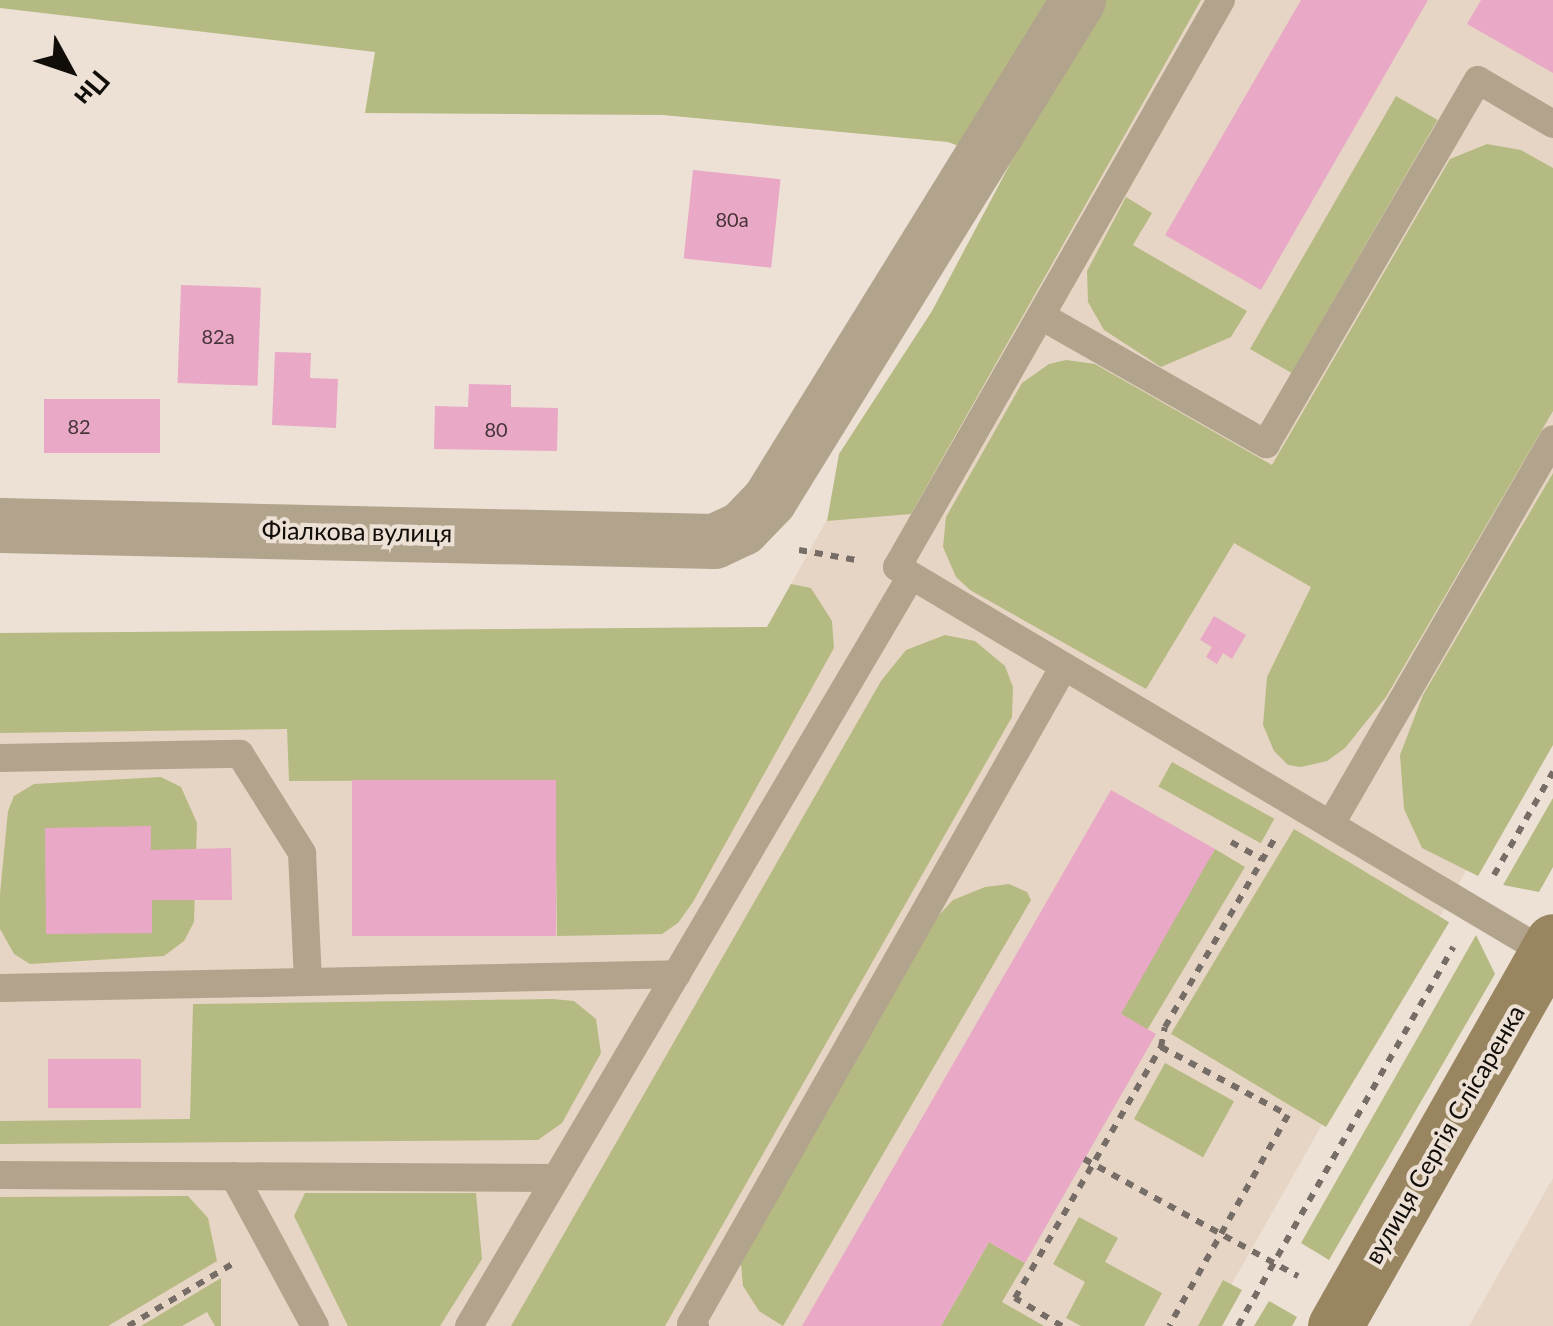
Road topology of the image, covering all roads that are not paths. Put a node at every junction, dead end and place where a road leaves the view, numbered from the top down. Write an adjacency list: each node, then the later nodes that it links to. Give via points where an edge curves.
1 (1078, 0): 6 (street, Фіалкова вулиця, via 769,500 742,528 714,541)
2 (1221, 0): 4 (lane)
3 (1553, 124): 4 (lane, via 1478,80 1266,444)
4 (1044, 316): 7 (lane)
5 (1553, 438): 10 (lane)
6 (0, 526)
7 (904, 572): 8 (lane); 12 (lane)
8 (1063, 668): 10 (lane); 21 (lane)
9 (0, 758): 13 (lane, via 240,754 302,853)
10 (1332, 822): 11 (lane)
11 (1550, 947): 18 (street, вулиця Сергія Слісаренка)
12 (677, 974): 13 (lane); 17 (lane)
13 (308, 982): 14 (lane)
14 (0, 988)
15 (0, 1175): 16 (lane)
16 (234, 1176): 17 (lane); 19 (lane)
17 (556, 1178): 20 (lane)
18 (1341, 1314)
19 (315, 1326)
20 (469, 1326)
21 (695, 1326)

